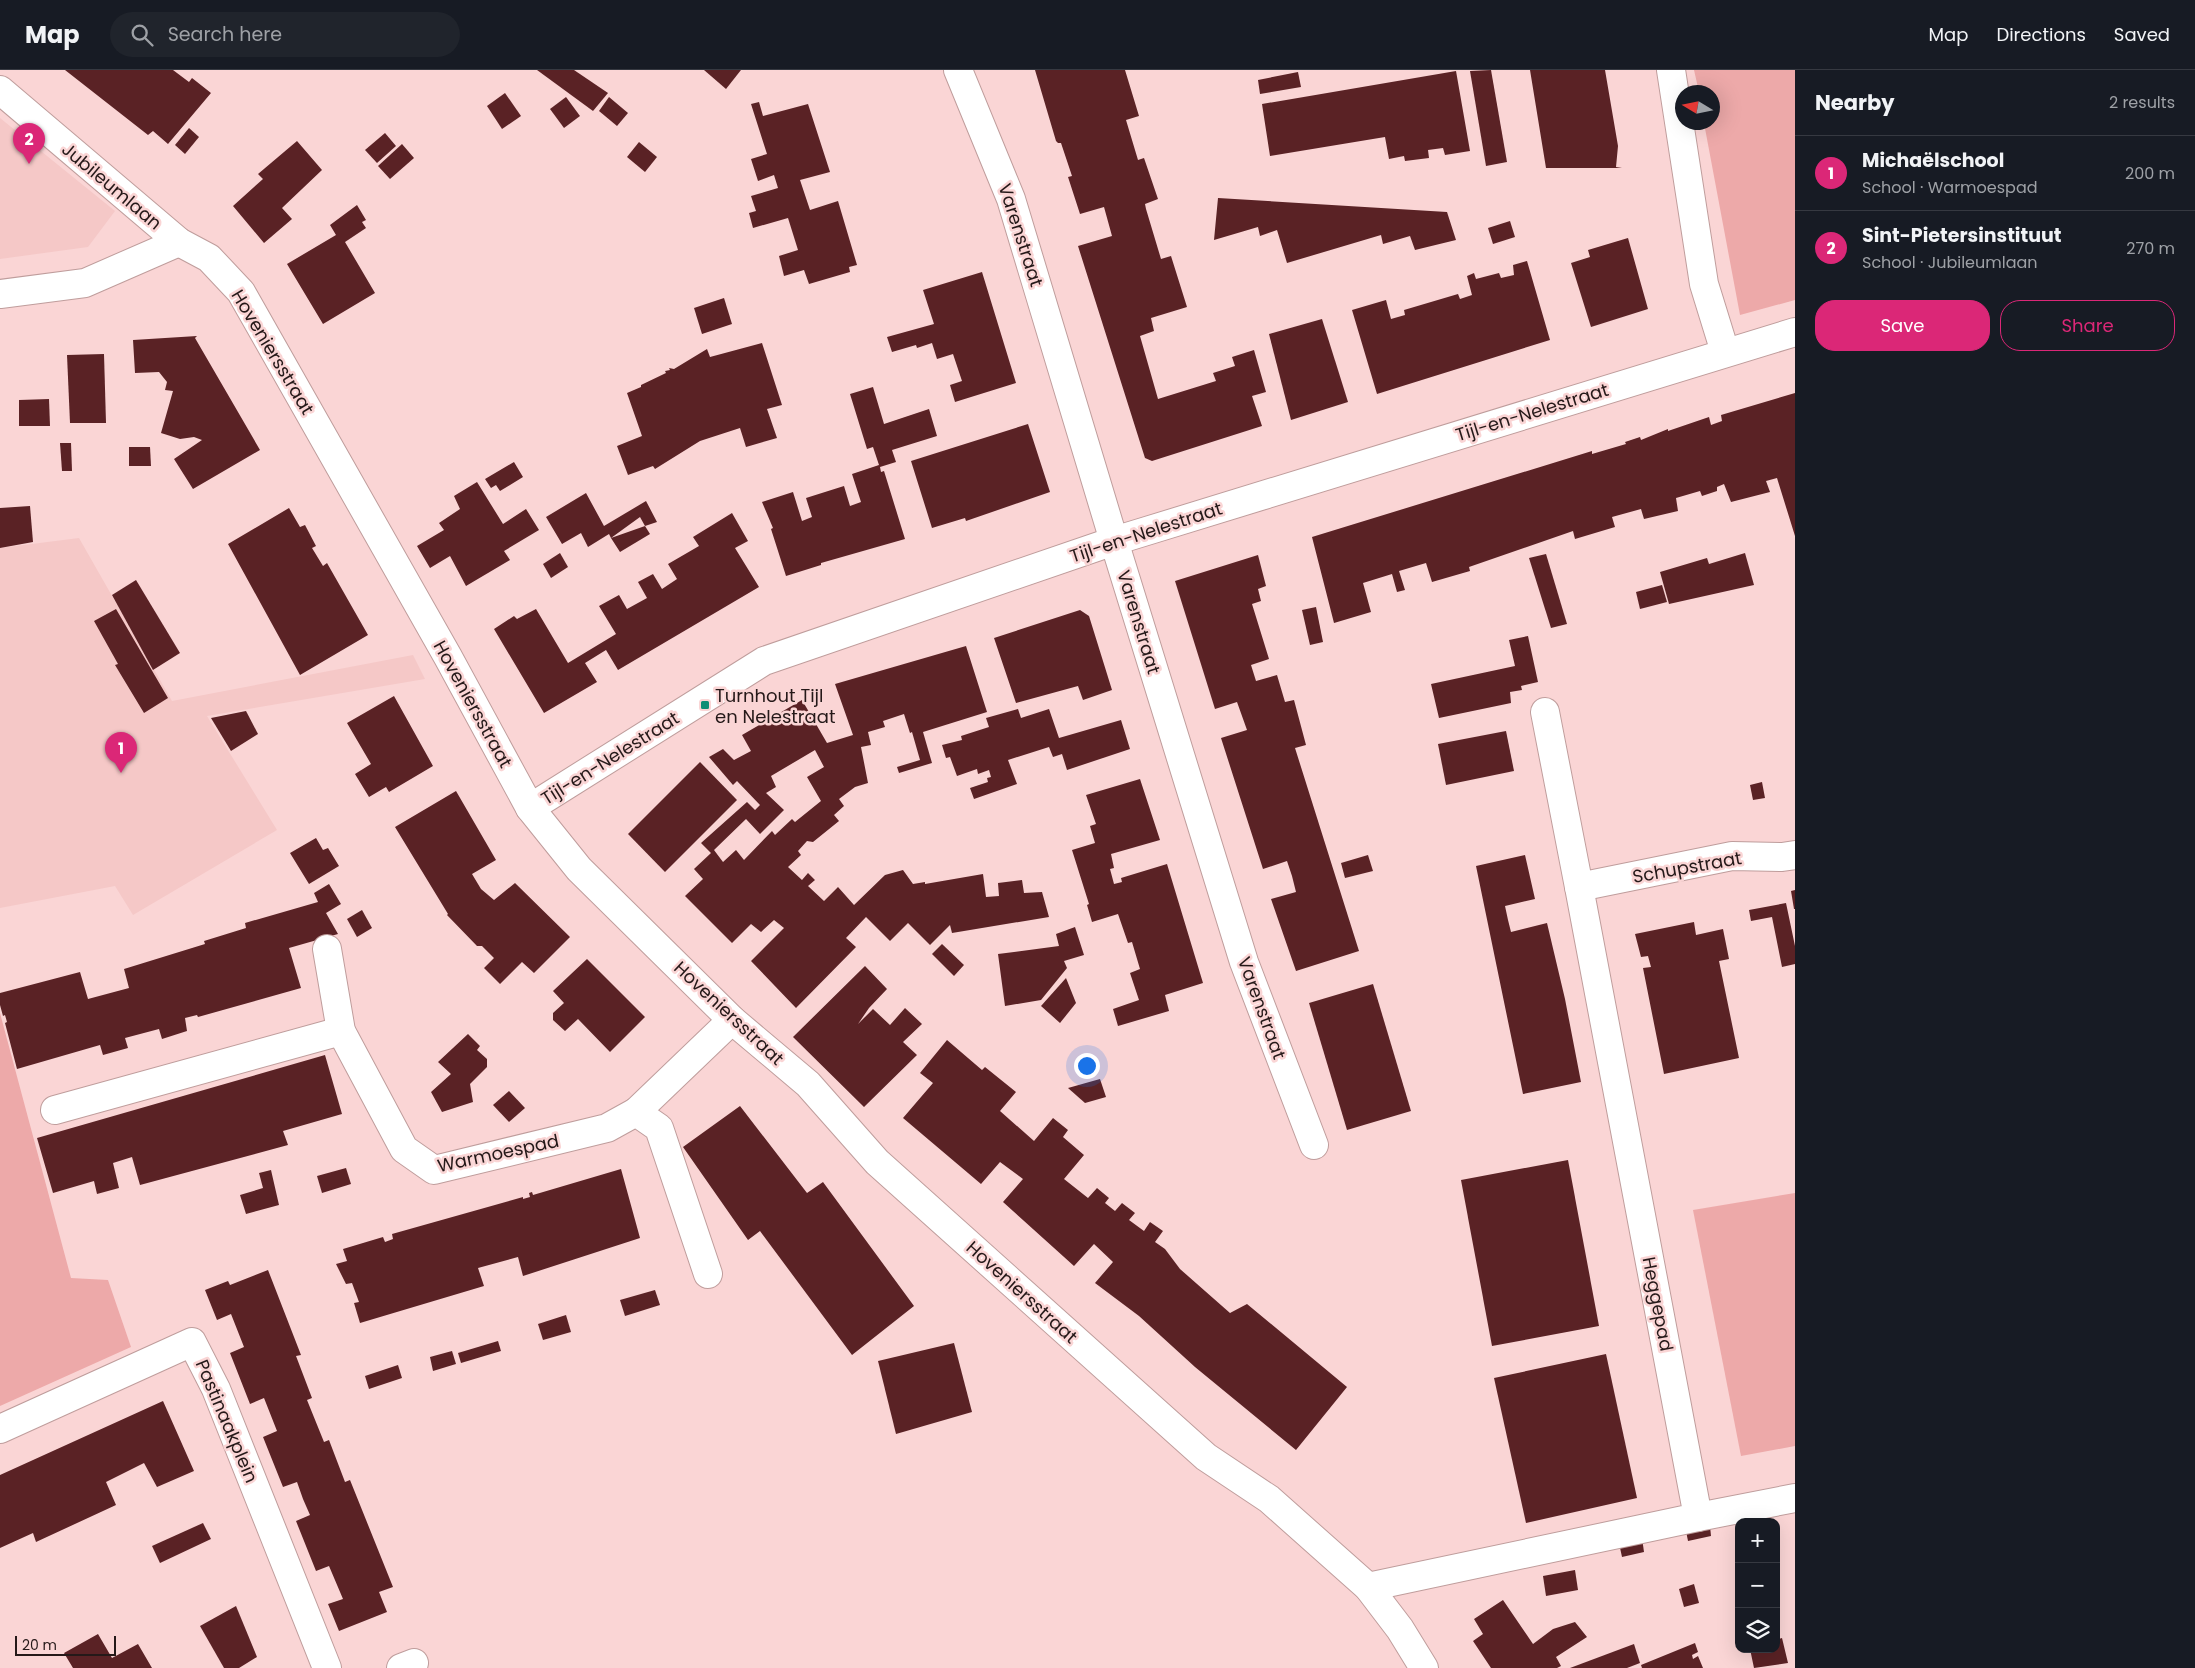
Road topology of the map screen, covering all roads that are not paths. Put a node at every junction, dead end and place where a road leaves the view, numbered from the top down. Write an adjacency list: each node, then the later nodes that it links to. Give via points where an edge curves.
1 (958, 70): 8 (street, Varenstraat, via 1011,199)
2 (1672, 70): 7 (street, via 1704,284)
3 (0, 90): 4 (street, Jubileumlaan)
4 (179, 242): 5 (street, via 85,282); 10 (street, Hoveniersstraat, via 209,258 241,292)
5 (0, 294)
6 (1795, 332): 7 (street, Tijl-en-Nelestraat)
7 (1725, 352): 8 (street, Tijl-en-Nelestraat)
8 (1114, 541): 10 (street, Tijl-en-Nelestraat, via 764,661); 18 (street, Varenstraat, via 1244,962)
9 (1545, 712): 12 (street)
10 (530, 808): 14 (street, Hoveniersstraat, via 579,869)
11 (1795, 854): 12 (street, Schupstraat, via 1782,857 1732,856)
12 (1579, 887): 22 (street, Heggepad)
13 (327, 949): 15 (street, Warmoespad)
14 (732, 1020): 17 (street, Warmoespad); 23 (street, Hoveniersstraat, via 808,1084 877,1162 1206,1457 1269,1499)
15 (340, 1031): 16 (street); 17 (street, Warmoespad, via 404,1149 434,1170 607,1128)
16 (55, 1110)
17 (636, 1112): 19 (street, via 660,1128)
18 (1314, 1146)
19 (708, 1274)
20 (0, 1429): 24 (street, Pastinaakplein, via 192,1342 216,1389)
21 (1795, 1498): 22 (street)
22 (1698, 1517): 23 (street)
23 (1368, 1587): 25 (street, Hoveniersstraat)
24 (327, 1668)
25 (1424, 1668)

